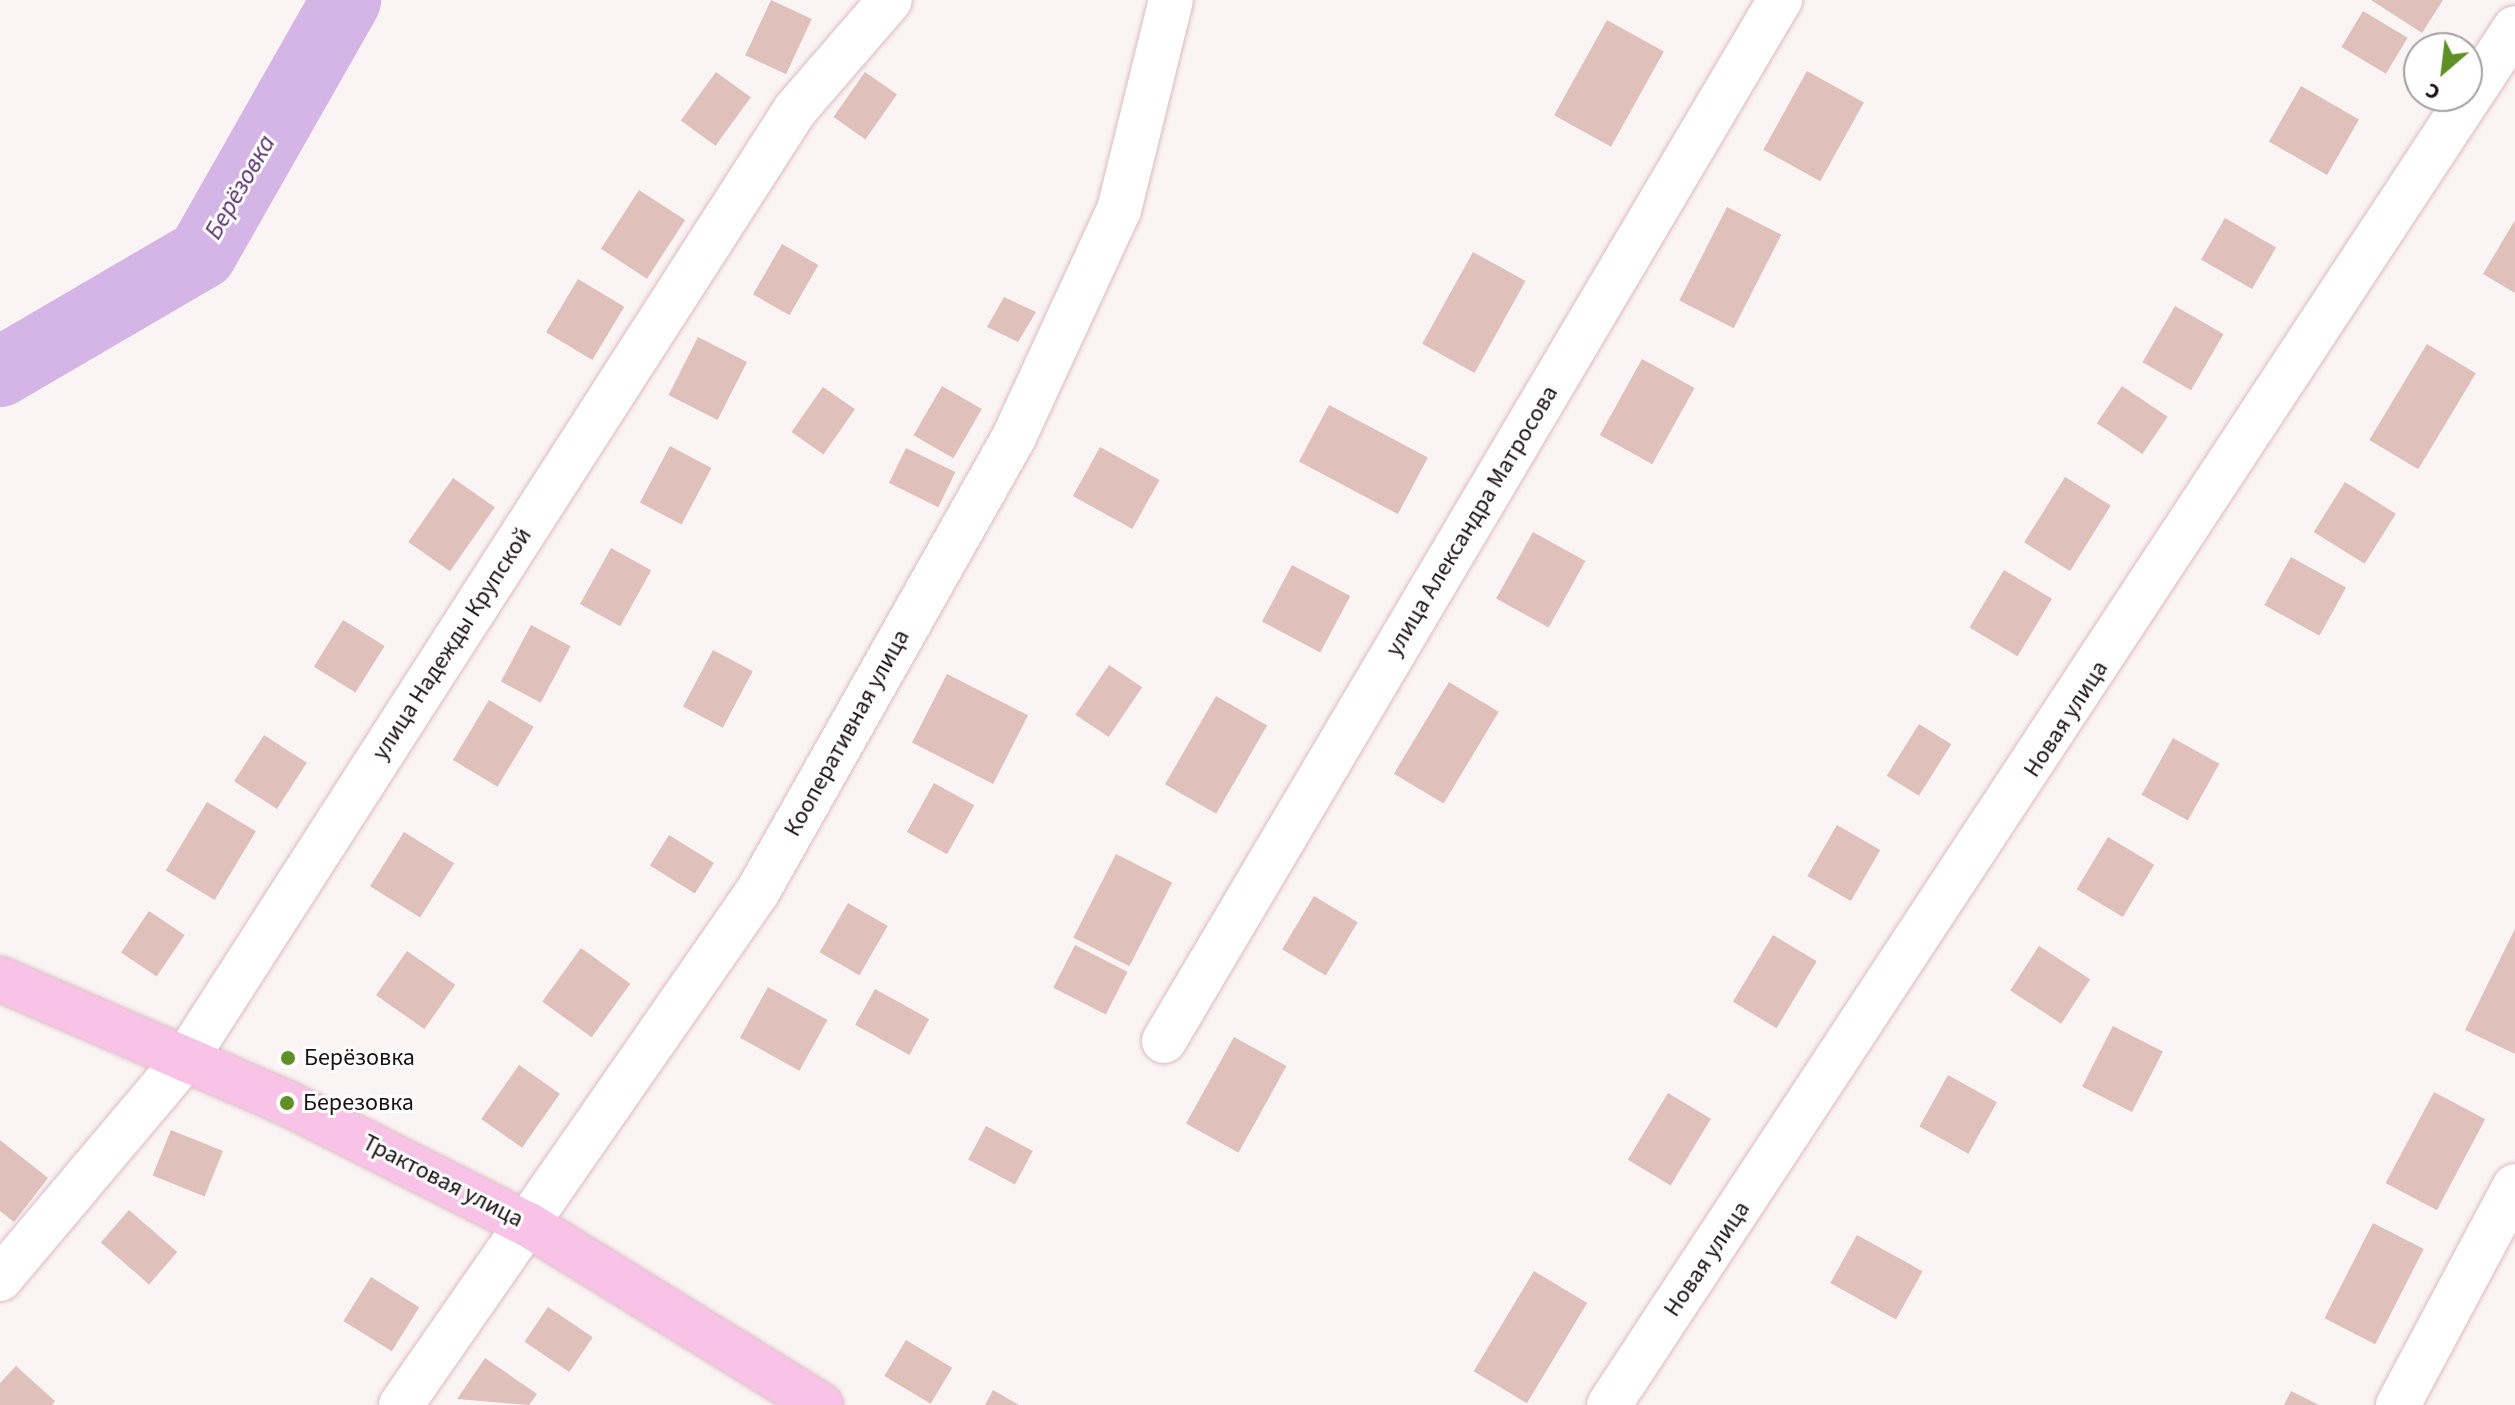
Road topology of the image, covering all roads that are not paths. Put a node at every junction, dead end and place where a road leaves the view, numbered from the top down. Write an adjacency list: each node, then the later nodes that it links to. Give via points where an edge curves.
1 (890, 0): 7 (street, улица Надежды Крупской, via 795,110)
2 (1171, 0): 9 (street, Кооперативная улица, via 1119,210 1013,439 758,891)
3 (1780, 0): 6 (street, улица Александра Матросова)
4 (2515, 28): 13 (street, Новая улица)
5 (0, 979): 7 (highway, Трактовая улица)
6 (1164, 1041)
7 (187, 1057): 9 (highway, Трактовая улица); 10 (street, улица Надежды Крупской)
8 (2515, 1186): 14 (street)
9 (529, 1225): 11 (street, Кооперативная улица); 12 (highway, Трактовая улица)
10 (0, 1279)
11 (401, 1405)
12 (821, 1405)
13 (1609, 1405)
14 (2398, 1405)

